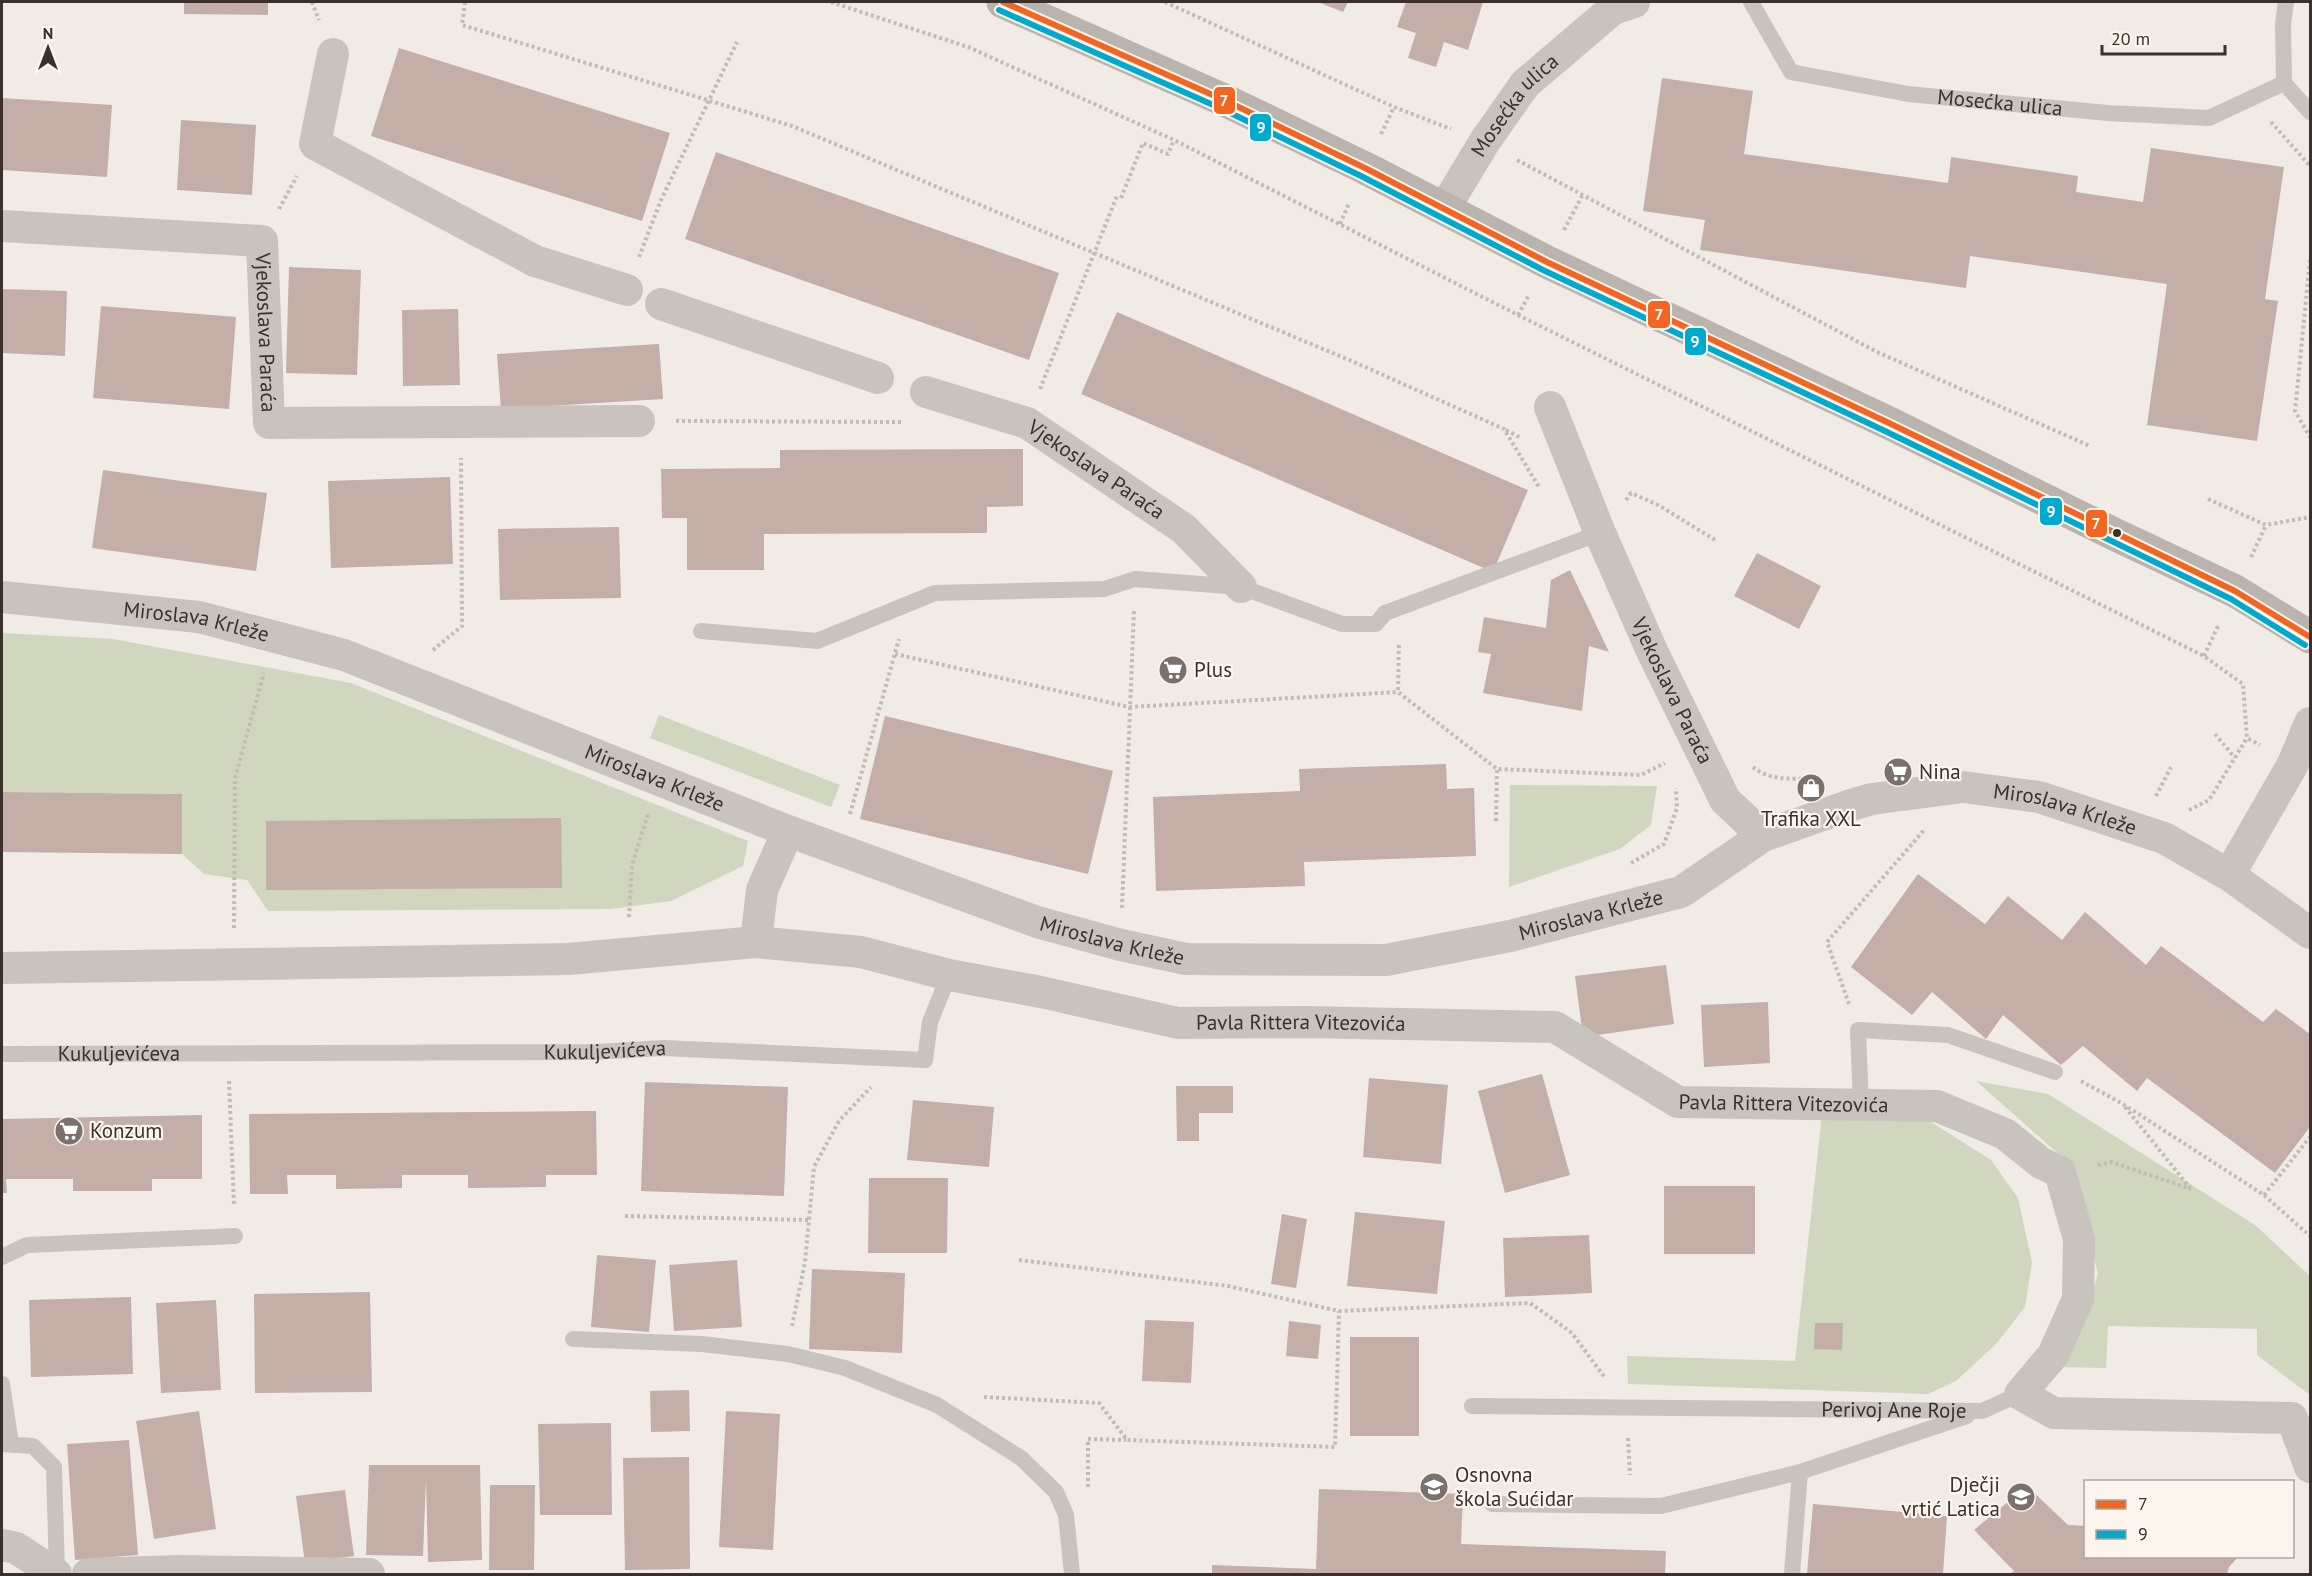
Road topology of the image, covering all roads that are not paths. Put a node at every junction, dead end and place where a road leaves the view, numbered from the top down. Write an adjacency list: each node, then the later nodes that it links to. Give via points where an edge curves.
1 (1003, 2): 8 (street, via 1224,100)
2 (1634, 2): 8 (street, Mosećka ulica, via 1613,9 1525,84)
3 (1751, 2): 6 (lane, Mosećka ulica, via 1791,72 1908,94 2108,113 2209,117)
4 (2286, 2): 6 (lane)
5 (333, 54): 10 (street, via 315,144 535,261)
6 (2284, 83): 7 (lane)
7 (2310, 112)
8 (1444, 209): 20 (street, via 2235,591)
9 (2, 226): 15 (street, Vjekoslava Paraća, via 262,241 269,423)
10 (627, 290)
11 (661, 304): 12 (street)
12 (878, 378)
13 (926, 392): 17 (street, Vjekoslava Paraća, via 1027,423 1184,529)
14 (1550, 407): 16 (street, Vjekoslava Paraća)
15 (639, 421)
16 (1600, 533): 17 (lane, via 1392,611 1376,624 1342,624); 23 (street, Vjekoslava Paraća, via 1725,800)
17 (1241, 587): 19 (lane, via 1135,579 1104,589 935,594 817,641)
18 (2, 597): 22 (street, Miroslava Krleže, via 199,617 344,655)
19 (701, 631)
20 (2310, 637)
21 (2310, 723): 24 (street, via 2293,764)
22 (788, 831): 23 (street, Miroslava Krleže, via 1037,922 1121,945 1186,959 1374,960 1510,936 1681,892); 26 (street, via 762,890)
23 (1763, 836): 24 (street, Miroslava Krleže, via 1872,799 1963,787 2038,797 2142,820 2164,838)
24 (2229, 875): 25 (street, Miroslava Krleže)
25 (2310, 933)
26 (756, 942): 27 (street, via 568,959); 28 (street, via 861,952)
27 (2, 968)
28 (949, 975): 29 (lane, Kukuljevićeva, via 930,1022 925,1060 663,1048 595,1052); 31 (street, Pavla Rittera Vitezovića, via 1178,1023 1555,1027 1678,1102)
29 (2, 1054)
30 (2055, 1071): 31 (lane, via 1948,1035 1858,1030)
31 (1861, 1106): 36 (street, Pavla Rittera Vitezovića, via 1937,1106 2005,1134 2040,1163 2060,1172 2079,1239 2078,1299 2053,1355)
32 (235, 1236): 33 (lane, via 27,1245)
33 (2, 1257)
34 (573, 1339): 47 (lane, via 681,1343 788,1354 845,1368 937,1405 1021,1458 1056,1492 1066,1515)
35 (2, 1384): 39 (lane)
36 (2020, 1394): 38 (lane, Perivoj Ane Roje); 40 (street, via 2054,1413 2292,1418)
37 (1472, 1406): 38 (lane, Perivoj Ane Roje)
38 (1982, 1411): 41 (lane)
39 (6, 1444): 44 (lane, via 33,1446 54,1467)
40 (2310, 1467)
41 (1800, 1472): 42 (lane, via 1661,1506); 48 (lane)
42 (1492, 1504)
43 (2, 1545): 44 (street, via 16,1548)
44 (56, 1575)
45 (88, 1575): 46 (street, via 178,1571)
46 (369, 1575)
47 (1072, 1575)
48 (1792, 1575)

